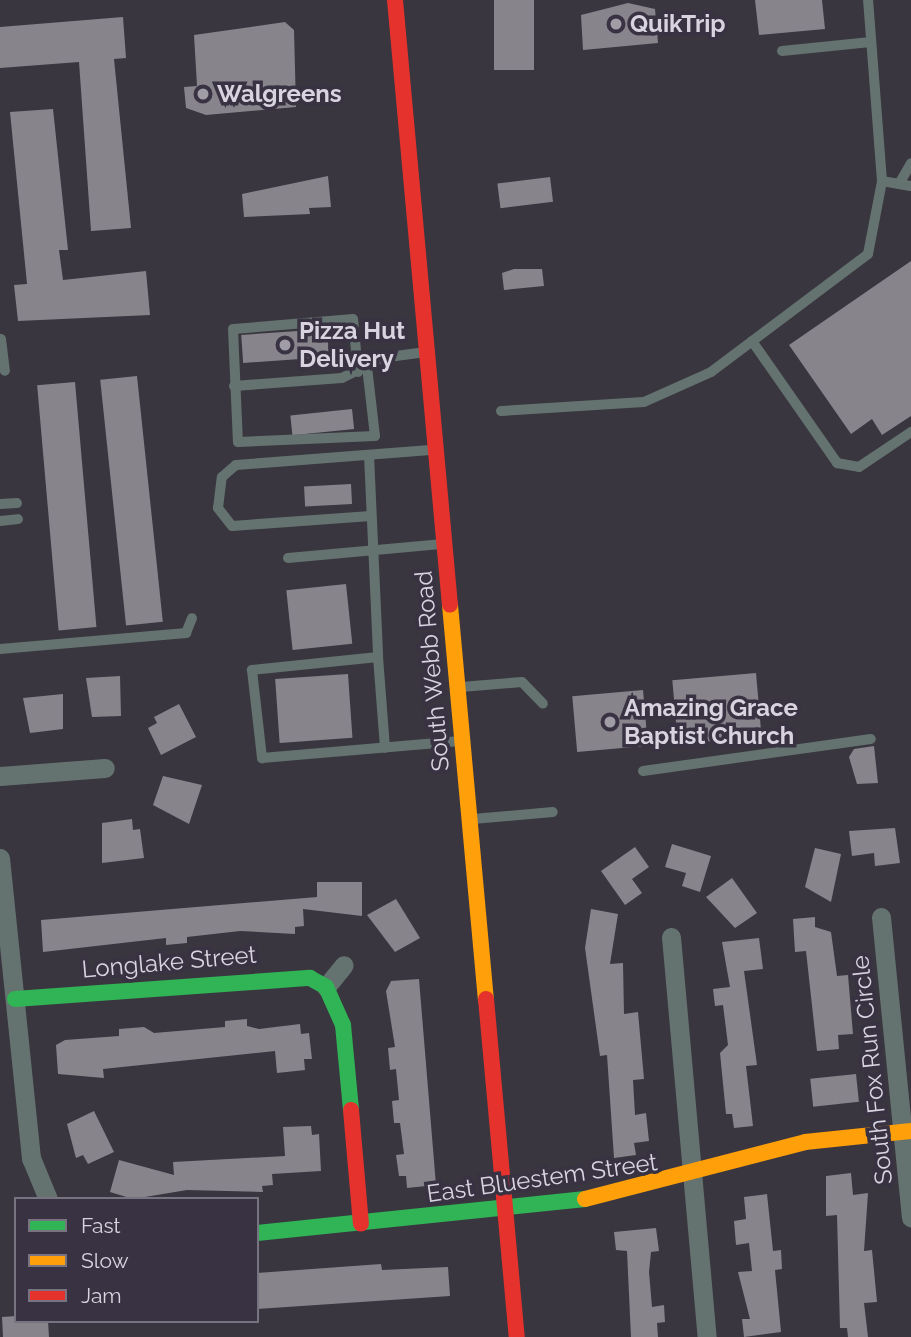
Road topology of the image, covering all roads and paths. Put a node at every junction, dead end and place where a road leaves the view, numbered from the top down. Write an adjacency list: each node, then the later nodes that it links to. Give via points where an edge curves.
1 (395, 0): 11 (main road, South Webb Road)
2 (868, 0): 3 (lane)
3 (871, 42): 4 (lane); 6 (lane)
4 (782, 51)
5 (911, 163): 7 (lane)
6 (882, 181): 7 (lane); 10 (lane, via 867,254)
7 (899, 184): 8 (lane)
8 (911, 186)
9 (1, 339): 12 (lane)
10 (752, 341): 16 (lane, via 711,372 644,402); 17 (lane, via 837,463 859,467)
11 (426, 352): 13 (lane, via 387,356); 18 (main road, South Webb Road)
12 (1, 354): 14 (lane)
13 (363, 369): 15 (lane); 15 (lane, via 353,319 233,329); 15 (lane, via 374,436 249,446 235,432)
14 (5, 371)
15 (234, 386)
16 (501, 411)
17 (911, 432)
18 (435, 450): 19 (lane); 25 (main road, South Webb Road)
19 (369, 455): 22 (lane); 22 (lane, via 236,465 222,477 218,508 232,526)
20 (17, 503): 21 (lane)
21 (0, 504)
22 (371, 516): 26 (lane)
23 (18, 519): 24 (lane)
24 (0, 521)
25 (443, 544): 26 (lane); 31 (main road, South Webb Road)
26 (373, 551): 27 (lane); 30 (lane)
27 (288, 558)
28 (192, 618): 29 (lane, via 186,633)
29 (0, 649)
30 (378, 657): 35 (lane); 35 (lane, via 252,670 262,758)
31 (457, 687): 32 (lane, via 522,682); 34 (main road, South Webb Road)
32 (543, 704)
33 (871, 739): 37 (lane)
34 (462, 741): 35 (lane); 40 (main road, South Webb Road)
35 (385, 748)
36 (105, 768): 38 (street)
37 (643, 771)
38 (0, 776)
39 (552, 812): 40 (lane)
40 (469, 819): 51 (main road, South Webb Road)
41 (0, 858): 42 (street)
42 (1, 889): 47 (street)
43 (881, 917): 48 (street, South Fox Run Circle)
44 (671, 937): 49 (street)
45 (344, 965): 46 (street)
46 (326, 987): 47 (main road, Longlake Street, via 310,978 274,976); 53 (main road, via 343,1025)
47 (15, 999): 50 (street, via 31,1158)
48 (906, 1132): 49 (main road, East Bluestem Street, via 805,1142); 52 (street, South Fox Run Circle)
49 (693, 1176): 51 (main road, East Bluestem Street); 56 (street)
50 (47, 1197)
51 (505, 1211): 53 (main road, East Bluestem Street); 55 (main road, South Webb Road)
52 (911, 1218)
53 (361, 1224): 54 (main road, East Bluestem Street)
54 (259, 1233)
55 (517, 1337)
56 (707, 1337)

